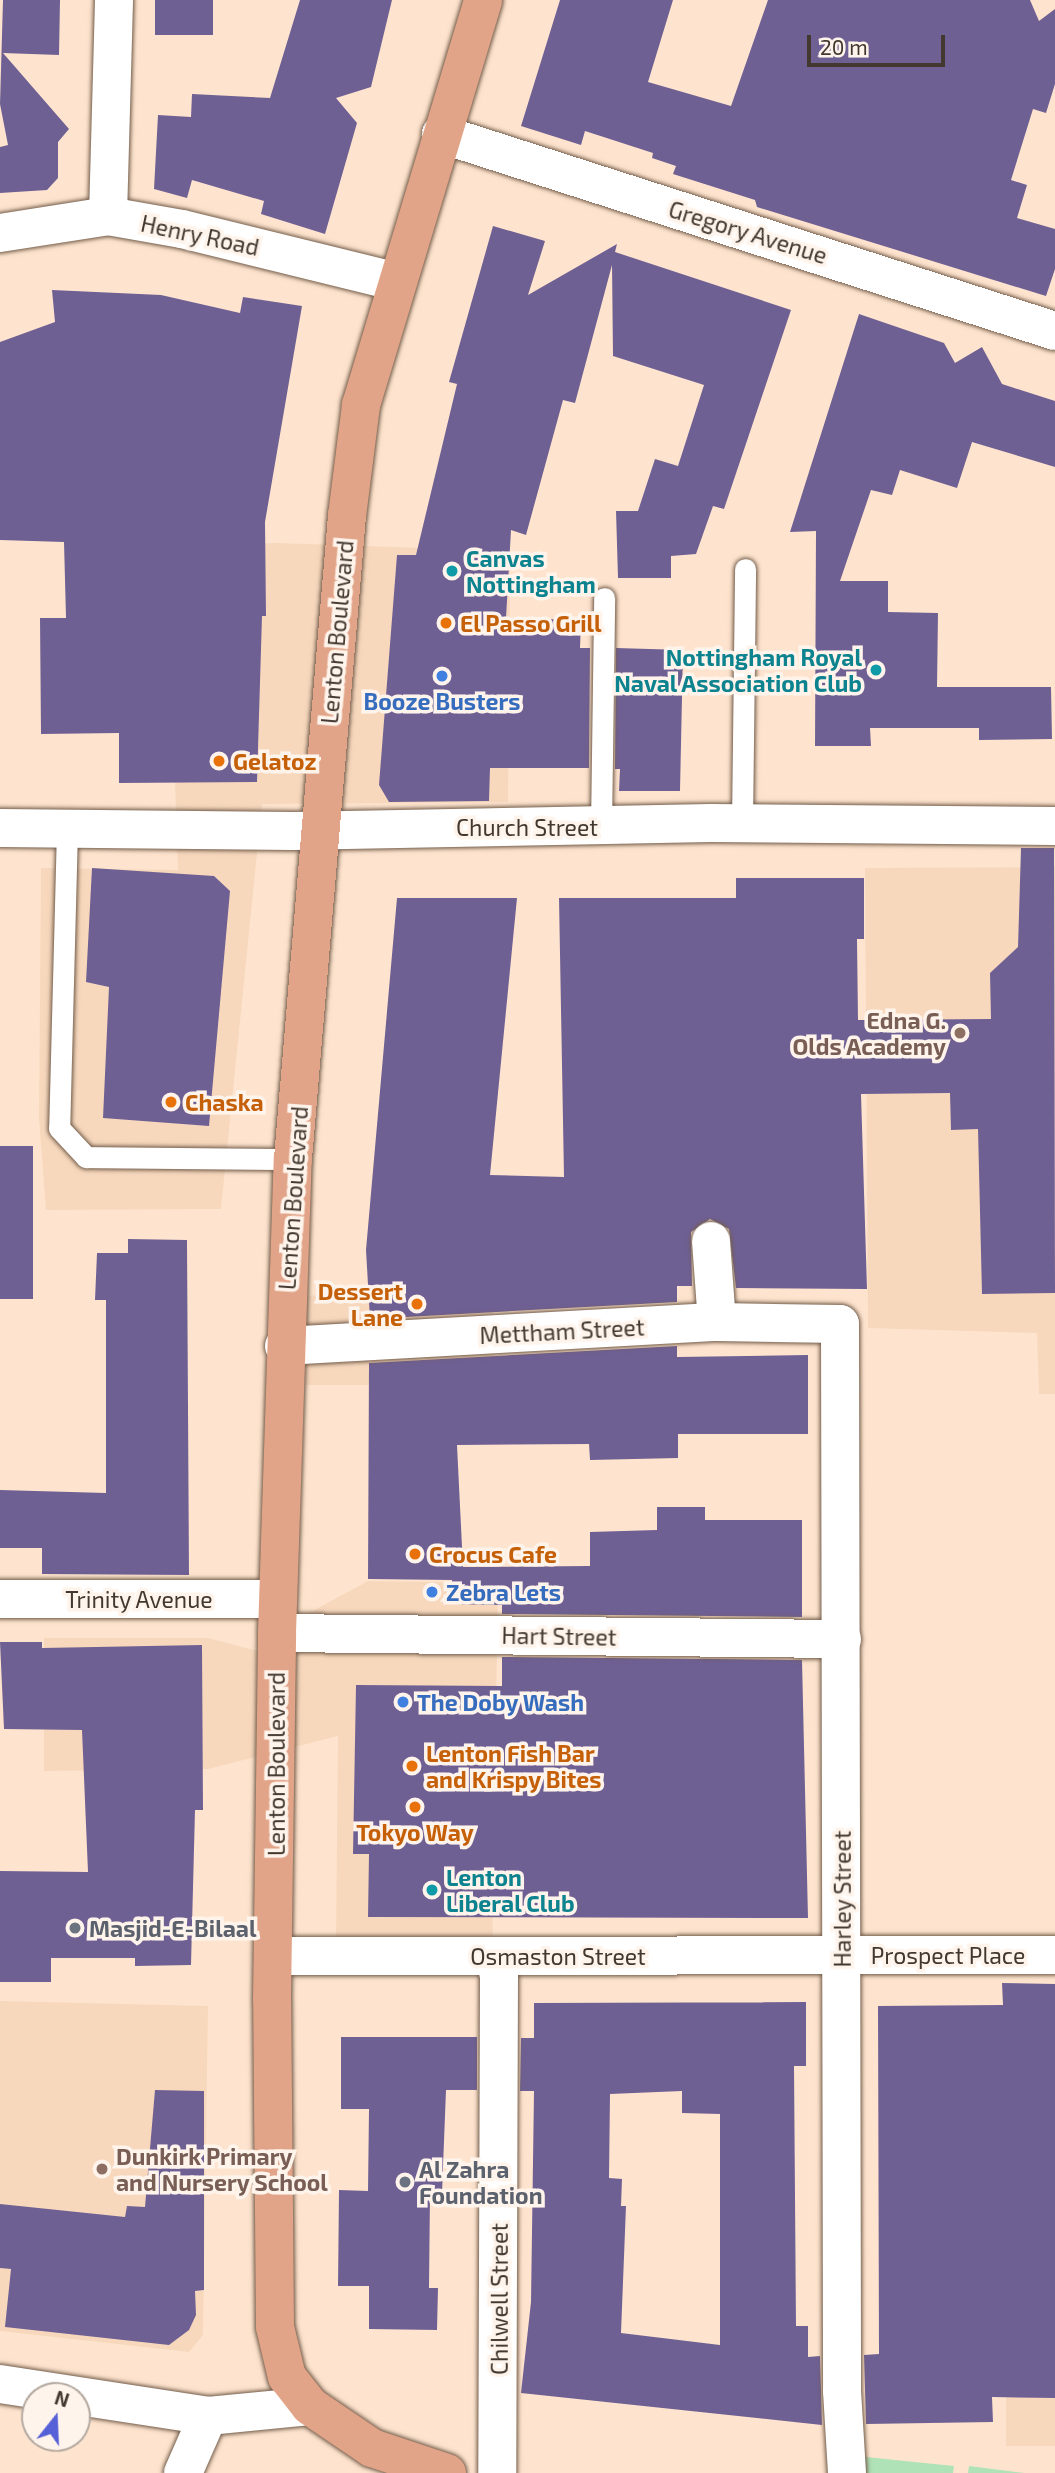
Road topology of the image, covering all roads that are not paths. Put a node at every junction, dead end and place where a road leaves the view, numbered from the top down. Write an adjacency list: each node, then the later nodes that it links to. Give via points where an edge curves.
1 (114, 0): 4 (street)
2 (483, 0): 3 (main road, Lenton Boulevard)
3 (440, 134): 6 (main road, Lenton Boulevard); 7 (street, Gregory Avenue)
4 (108, 216): 5 (street, Henry Road); 6 (street, Henry Road, via 182,229)
5 (0, 233)
6 (397, 282): 15 (main road, Lenton Boulevard, via 359,419)
7 (1055, 331)
8 (746, 569): 10 (lane)
9 (604, 598): 12 (lane)
10 (742, 823): 11 (street, Church Street); 12 (street, Church Street)
11 (1055, 826)
12 (601, 827): 15 (street, Church Street)
13 (0, 828): 14 (street, Church Street)
14 (67, 829): 15 (street, Church Street); 16 (lane, via 59,1128 86,1157)
15 (322, 829): 16 (main road, Lenton Boulevard)
16 (293, 1159): 20 (main road, Lenton Boulevard)
17 (711, 1241): 18 (street)
18 (717, 1322): 19 (street, Mettham Street); 20 (street, Mettham Street)
19 (840, 1324): 23 (street, Harley Street)
20 (284, 1346): 22 (main road, Lenton Boulevard)
21 (0, 1598): 22 (street, Trinity Avenue)
22 (277, 1616): 23 (street, Hart Street); 26 (main road, Lenton Boulevard)
23 (842, 1639): 24 (street, Harley Street)
24 (842, 1954): 25 (street, Prospect Place); 27 (street, Osmaston Street); 31 (street, Harley Street, via 842,2391)
25 (1055, 1955)
26 (274, 1956): 27 (street, Osmaston Street); 29 (main road, Lenton Boulevard, via 275,2327 287,2377)
27 (495, 1956): 34 (street, Chilwell Street, via 499,1977)
28 (0, 2384): 30 (street)
29 (310, 2406): 30 (street); 33 (main road, Lenton Boulevard, via 372,2448)
30 (208, 2416): 32 (street)
31 (847, 2458)
32 (184, 2473)
33 (447, 2473)
34 (497, 2473)

